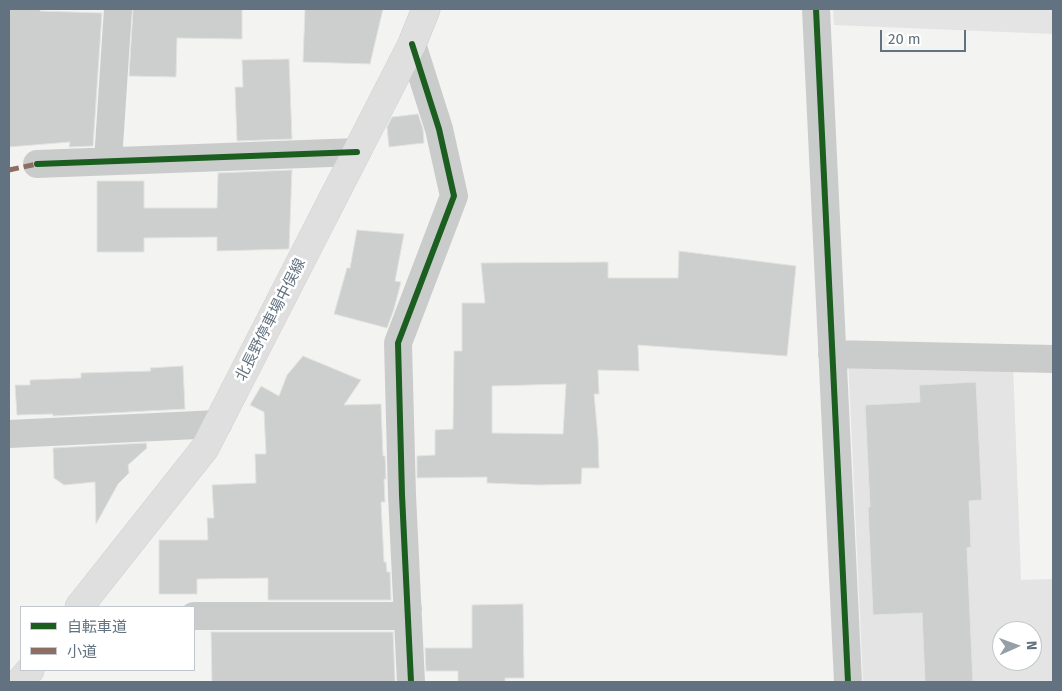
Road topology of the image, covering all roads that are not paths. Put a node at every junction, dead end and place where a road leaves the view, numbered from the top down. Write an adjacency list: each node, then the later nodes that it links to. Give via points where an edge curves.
1 (118, 9): 6 (street)
2 (426, 9): 4 (main road, 北長野停車場中俣線)
3 (816, 9): 8 (street)
4 (412, 44): 5 (main road, 北長野停車場中俣線); 13 (street, via 439,129 454,196 398,343)
5 (357, 152): 6 (street); 10 (main road, 北長野停車場中俣線)
6 (108, 162): 7 (street)
7 (37, 164)
8 (832, 354): 9 (street); 18 (street)
9 (1053, 359)
10 (218, 424): 11 (street); 12 (main road, 北長野停車場中俣線, via 206,448)
11 (9, 434)
12 (80, 606)
13 (408, 609): 14 (street, via 400,616); 17 (street)
14 (195, 616)
15 (29, 671): 16 (main road)
16 (20, 682)
17 (412, 682)
18 (848, 682)

